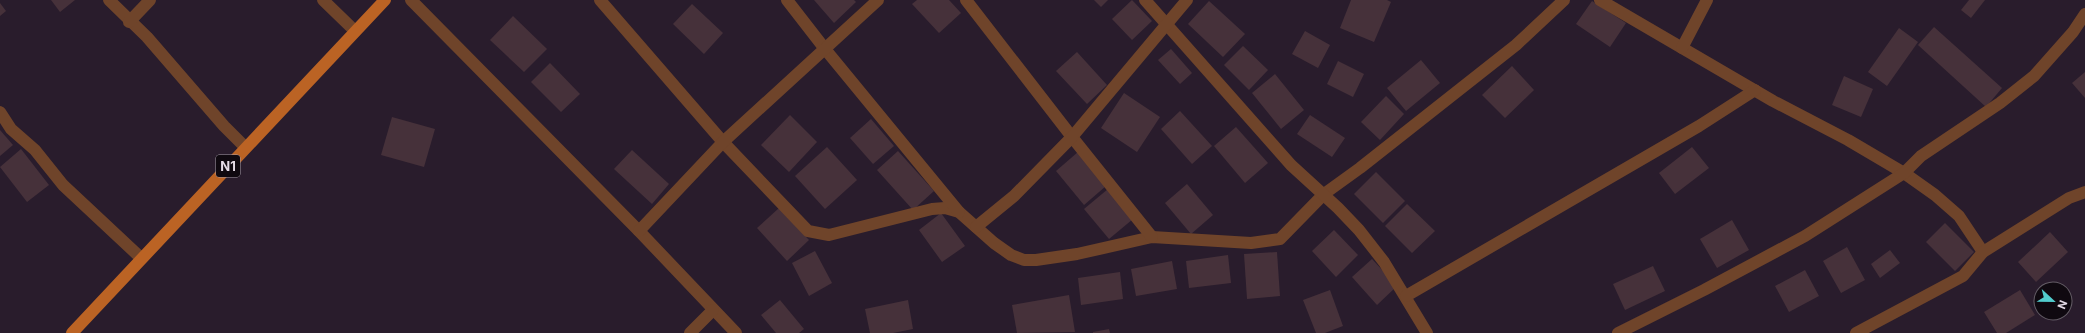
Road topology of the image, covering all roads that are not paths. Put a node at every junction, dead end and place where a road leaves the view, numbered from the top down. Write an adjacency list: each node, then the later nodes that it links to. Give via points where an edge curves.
1 (109, 0): 16 (street)
2 (150, 0): 16 (street)
3 (324, 0): 18 (street)
4 (385, 0): 18 (main road, N1)
5 (410, 0): 31 (street)
6 (600, 0): 24 (street)
7 (786, 0): 20 (street)
8 (878, 0): 20 (street)
9 (966, 0): 23 (street)
10 (1145, 0): 17 (street)
11 (1187, 0): 17 (street)
12 (1564, 0): 28 (street, via 1516,45)
13 (1600, 0): 19 (street)
14 (1707, 0): 19 (street)
15 (2085, 14): 26 (street, via 2063,44 2034,76 2000,103 1921,156)
16 (129, 22): 25 (street, via 147,37)
17 (1166, 25): 23 (street); 28 (street, via 1291,165)
18 (355, 31): 25 (main road, N1)
19 (1682, 48): 21 (street)
20 (825, 49): 24 (street); 29 (street)
21 (1755, 90): 26 (street); 35 (street, via 1699,126)
22 (0, 112): 34 (street, via 11,128 35,150 63,185)
23 (1072, 137): 30 (street, via 1014,196); 32 (street)
24 (723, 142): 29 (street, via 808,231 820,234 836,233 932,209 945,208); 31 (street)
25 (245, 147): 34 (main road, N1)
26 (1904, 173): 33 (street, via 1959,216); 41 (street, via 1806,236)
27 (2085, 192): 33 (street, via 2069,198)
28 (1324, 194): 32 (street, via 1280,239 1269,242); 35 (street, via 1359,230)
29 (959, 212): 30 (street)
30 (976, 227): 32 (street, via 1011,255 1024,260 1077,254)
31 (639, 231): 36 (street)
32 (1152, 237)
33 (1983, 252): 42 (street, via 1963,276)
34 (141, 258): 37 (main road, N1)
35 (1406, 296): 40 (street)
36 (712, 310): 38 (street); 39 (street)
37 (78, 331)
38 (690, 333)
39 (736, 333)
40 (1427, 333)
41 (1618, 333)
42 (1856, 333)

